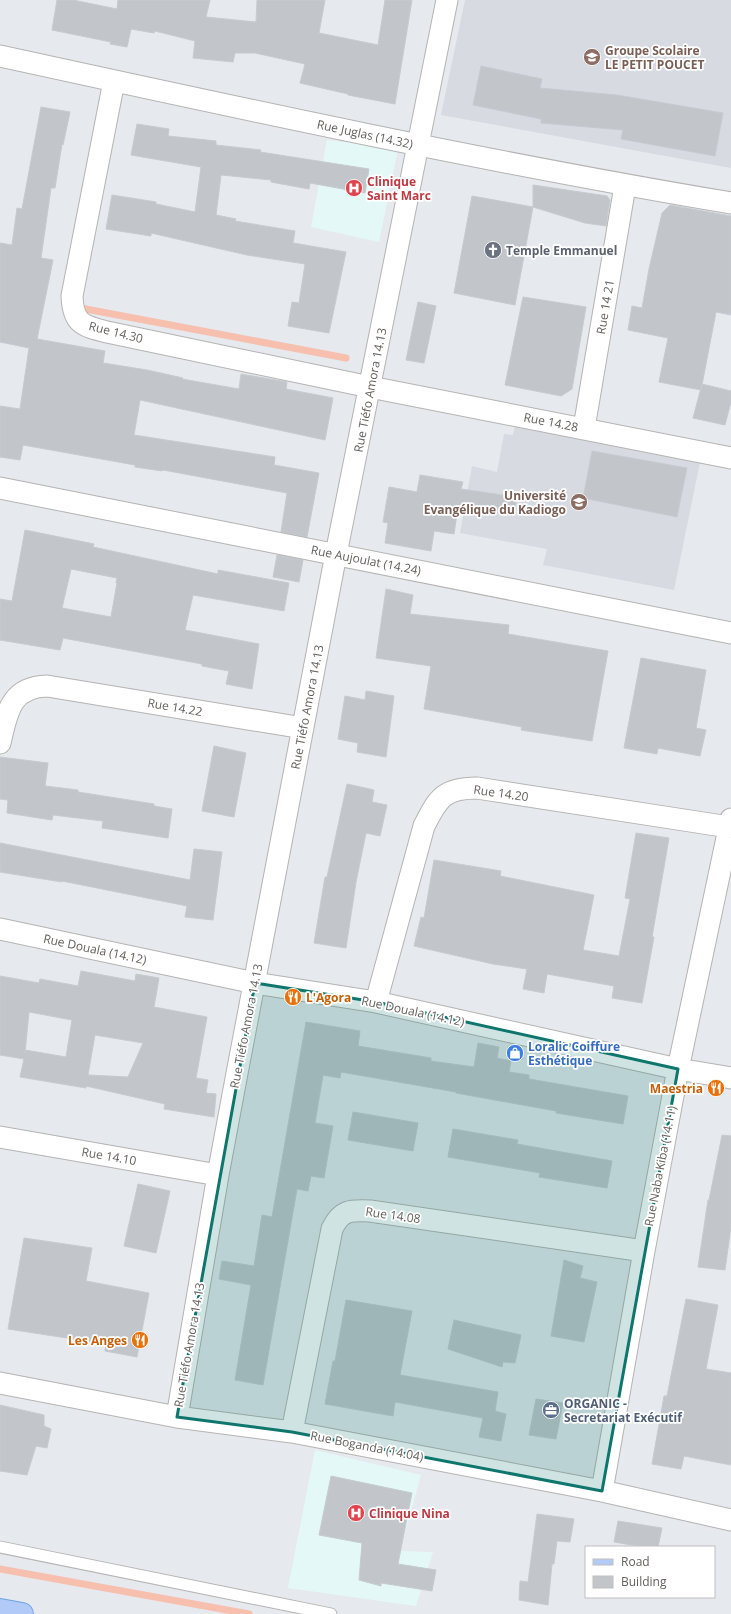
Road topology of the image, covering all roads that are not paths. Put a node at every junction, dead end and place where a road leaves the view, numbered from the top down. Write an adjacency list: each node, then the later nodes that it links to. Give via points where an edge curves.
1 (447, 0): 4 (street, Rue Tiéfo Amora 14.13)
2 (0, 56): 3 (street, Rue Juglas (14.32))
3 (114, 81): 4 (street, Rue Juglas (14.32)); 7 (street, Rue 14.30, via 72,296 72,308 76,317 94,329)
4 (418, 145): 5 (street, Rue Juglas (14.32)); 7 (street, Rue Tiéfo Amora 14.13)
5 (625, 186): 6 (street, Rue Juglas (14.32)); 8 (street, Rue 14 21)
6 (731, 204)
7 (370, 387): 8 (street, Rue 14.28); 11 (street, Rue Tiéfo Amora 14.13)
8 (584, 428): 9 (street, Rue 14.28)
9 (731, 458)
10 (0, 488): 11 (street, Rue Aujoulat (14.24))
11 (336, 554): 12 (street, Rue Aujoulat (14.24)); 13 (street, Rue Tiéfo Amora 14.13)
12 (731, 633)
13 (303, 728): 14 (street, Rue 14.22, via 36,686 25,690 10,706); 17 (street, Rue Tiéfo Amora 14.13)
14 (0, 743)
15 (730, 823): 18 (street, Rue 14.20, via 477,788 461,788 450,792 435,803 424,826); 19 (street, Rue Naba Kiba (14.11))
16 (0, 929): 17 (street, Rue Douala (14.12))
17 (255, 983): 18 (street, Rue Douala (14.12)); 22 (street, Rue Tiéfo Amora 14.13)
18 (376, 1002): 19 (street, Rue Douala (14.12))
19 (678, 1069): 20 (street, Rue Douala (14.12)); 23 (street, Rue Naba Kiba (14.11))
20 (731, 1078)
21 (0, 1137): 22 (street, Rue 14.10)
22 (218, 1176): 25 (street, Rue Tiéfo Amora 14.13)
23 (644, 1251): 26 (street, Rue 14.08, via 356,1210 342,1214 332,1229); 27 (street, Rue Naba Kiba (14.11))
24 (0, 1383): 25 (street, Rue Boganda (14.04))
25 (177, 1417): 26 (street, Rue Boganda (14.04))
26 (292, 1432): 27 (street, Rue Boganda (14.04))
27 (602, 1491): 28 (street, Rue Boganda (14.04))
28 (731, 1520)
29 (0, 1547): 32 (lane)
30 (0, 1610): 31 (main road)
31 (22, 1614)
32 (331, 1614)

